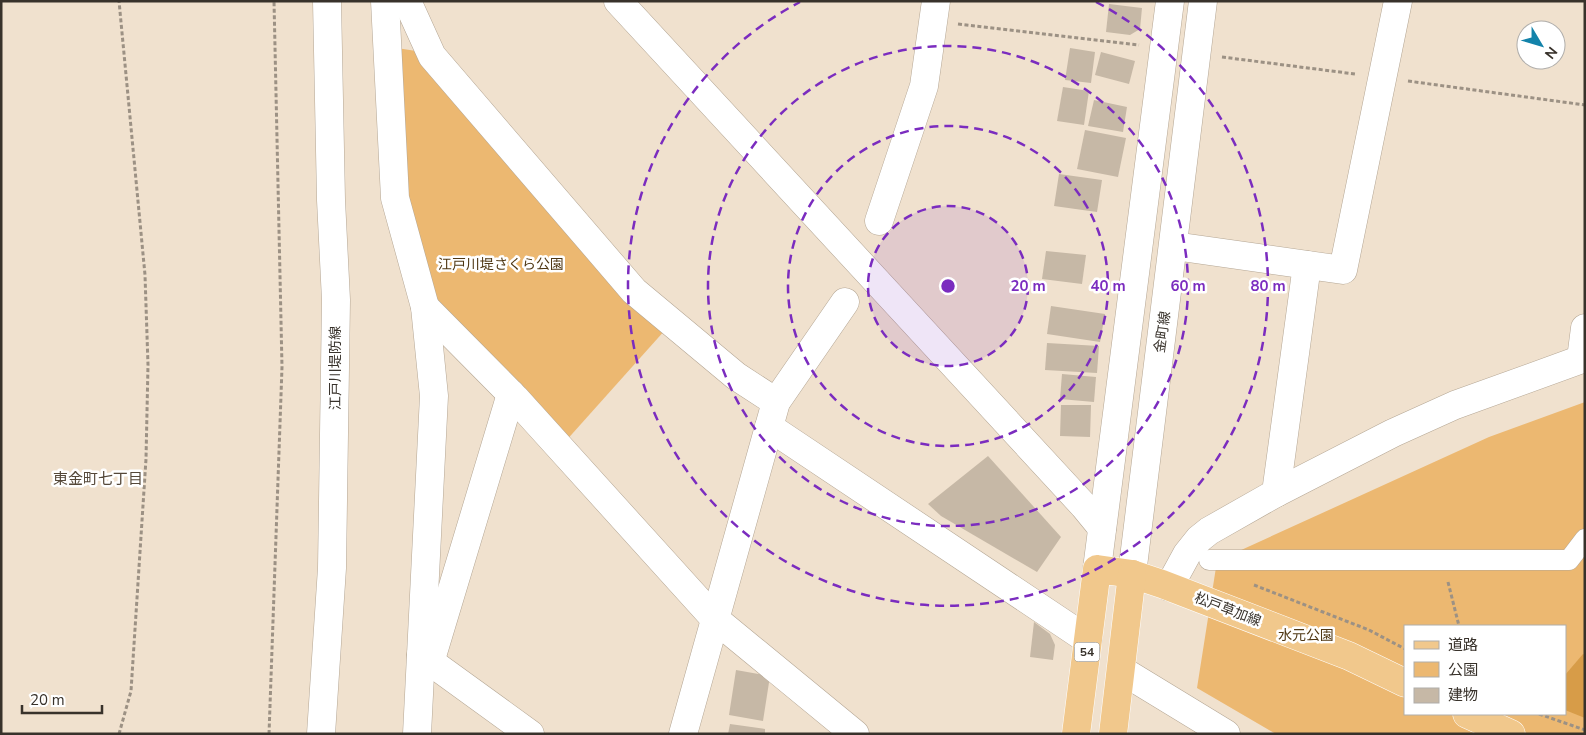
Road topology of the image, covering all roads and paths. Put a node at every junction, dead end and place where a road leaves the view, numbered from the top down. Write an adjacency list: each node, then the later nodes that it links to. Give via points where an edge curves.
1 (119, 1): 41 (path, via 145,274 148,365 146,459 131,691)
2 (274, 1): 42 (path, via 282,367)
3 (327, 1): 43 (street, 江戸川堤防線, via 336,328 332,568)
4 (385, 1): 16 (street, via 395,198)
5 (407, 1): 20 (street, via 432,56 634,291 736,376)
6 (618, 1): 22 (street)
7 (1170, 1): 22 (street)
8 (1203, 1): 13 (street, 金町線)
9 (1398, 1): 14 (street, via 1343,270)
10 (935, 11): 11 (path); 12 (street, via 924,86)
11 (1142, 46)
12 (879, 220)
13 (1174, 246): 14 (street); 27 (street, 金町線)
14 (1307, 265): 21 (street)
15 (845, 302): 20 (street)
16 (425, 307): 19 (street); 34 (street, via 434,396)
17 (1585, 328): 18 (street)
18 (1583, 358): 21 (street, via 1455,405 1392,433)
19 (511, 394): 30 (street); 34 (street)
20 (773, 415): 30 (street); 32 (street)
21 (1276, 493): 29 (street, via 1209,531 1187,554)
22 (1102, 528): 26 (street)
23 (1585, 539): 25 (street, via 1569,560)
24 (1209, 560): 25 (street)
25 (1442, 560): 31 (path)
26 (1097, 570): 27 (main road, 松戸草加線); 32 (main road, 54)
27 (1132, 574): 29 (main road, 松戸草加線); 35 (main road)
28 (1246, 582): 33 (path, via 1369,630)
29 (1169, 587): 36 (main road, 松戸草加線, via 1349,656)
30 (715, 619): 39 (street); 46 (street)
31 (1459, 625)
32 (1088, 640): 47 (main road, 54)
33 (1404, 648)
34 (426, 658): 44 (street); 45 (street)
35 (1121, 670): 48 (main road); 49 (street)
36 (1404, 683)
37 (1469, 715): 50 (main road)
38 (1542, 715): 40 (path)
39 (844, 729)
40 (1585, 730)
41 (119, 734)
42 (269, 734)
43 (321, 734)
44 (417, 734)
45 (530, 734)
46 (683, 734)
47 (1076, 734)
48 (1113, 734)
49 (1226, 734)
50 (1510, 734)

